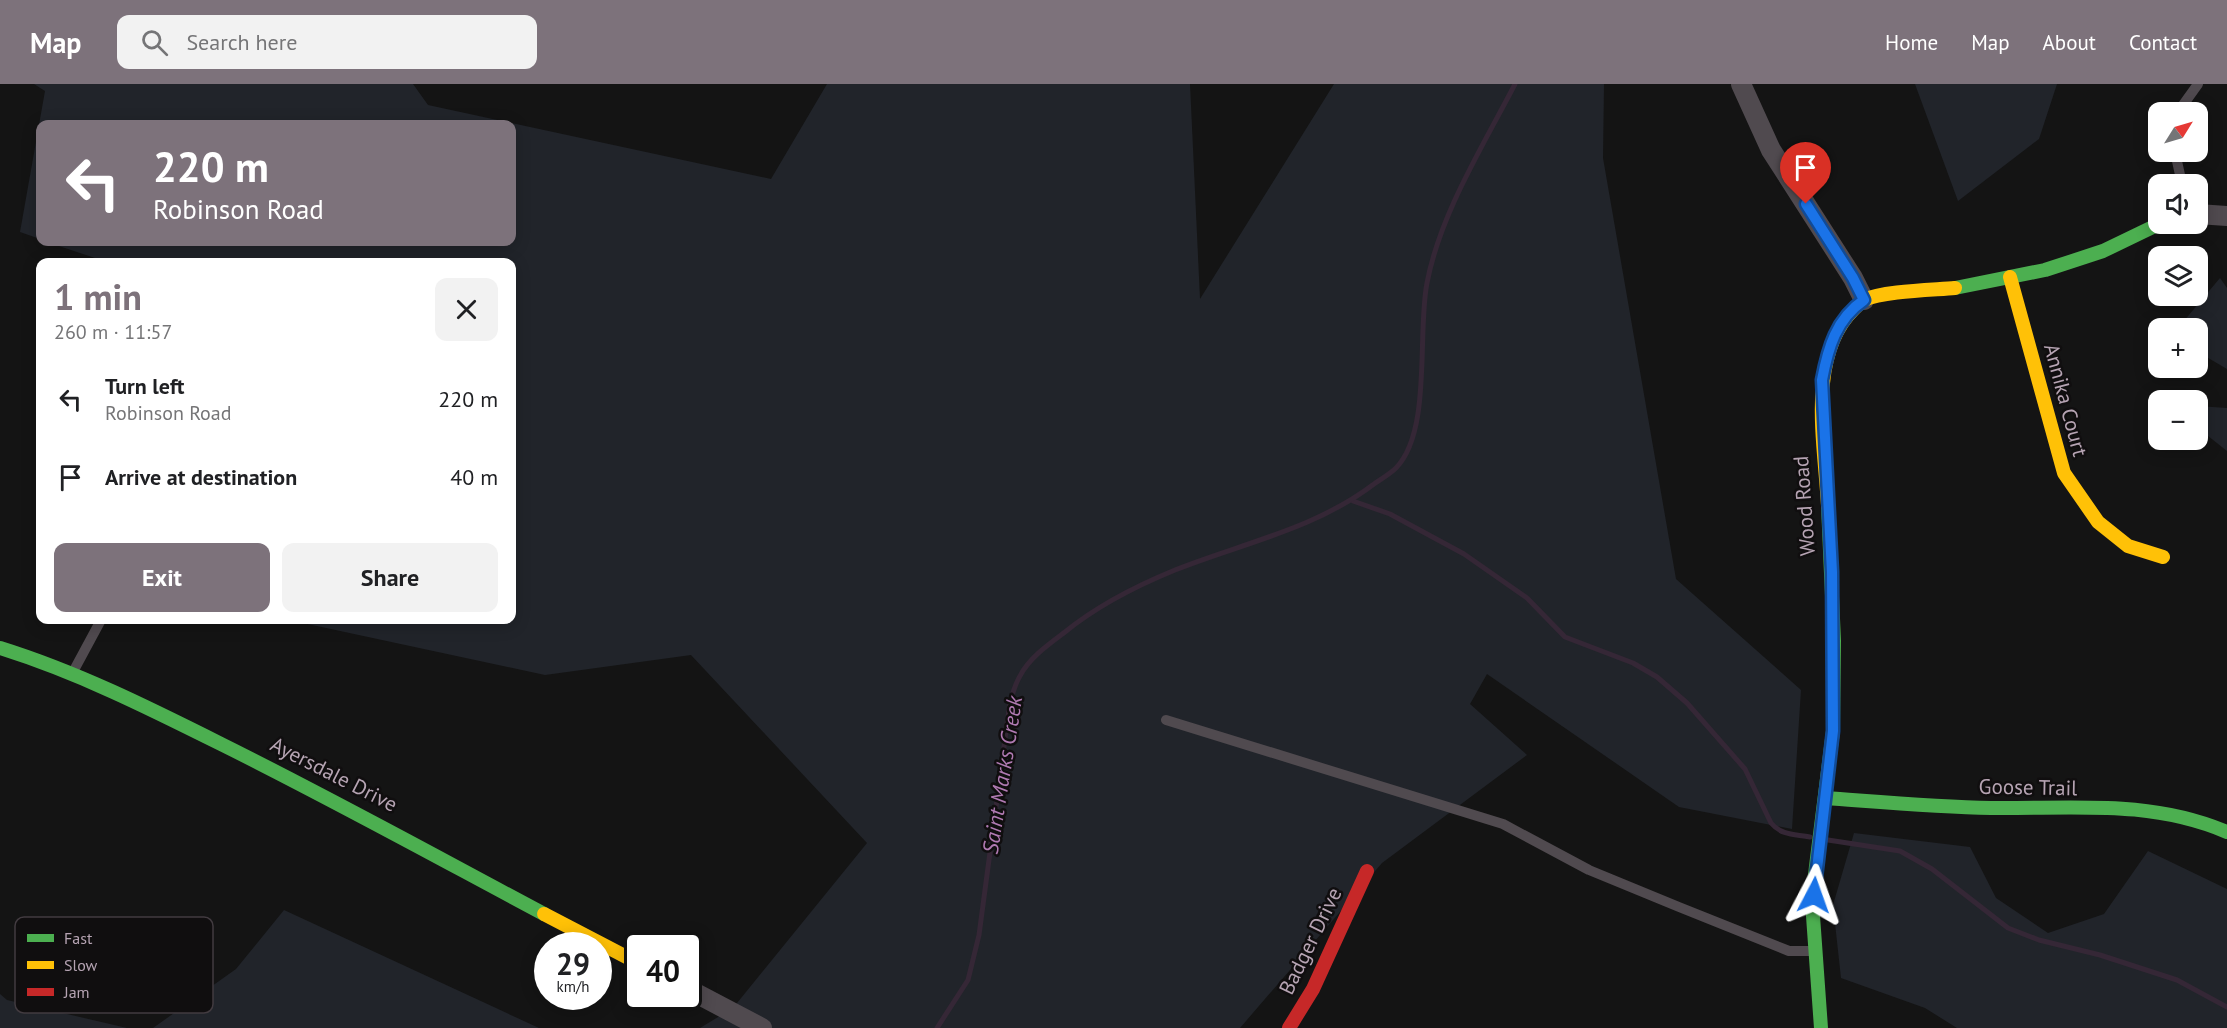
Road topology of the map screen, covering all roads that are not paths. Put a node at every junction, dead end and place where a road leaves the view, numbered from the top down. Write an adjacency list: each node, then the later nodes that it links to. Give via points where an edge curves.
1 (1741, 84): 8 (street, via 1771,150)
2 (2198, 84): 3 (lane)
3 (2185, 102)
4 (2208, 215): 5 (street)
5 (2227, 216)
6 (2148, 230): 7 (street, via 2073,262)
7 (2010, 277): 8 (street); 9 (street, Annika Court, via 2064,473 2098,522 2127,546)
8 (1864, 300): 14 (street, Wood Road, via 1834,334 1822,380 1834,642 1833,731)
9 (2163, 557)
10 (99, 624): 12 (lane)
11 (0, 648): 12 (street, Ayersdale Drive)
12 (73, 672): 18 (street, Ayersdale Drive, via 308,787)
13 (1166, 720): 17 (lane, via 1503,824 1589,870 1679,907 1789,951)
14 (1826, 798): 15 (street, Goose Trail, via 1990,808 2134,808 2169,813); 17 (street, Wood Road, via 1813,916)
15 (2227, 832)
16 (1367, 871): 21 (street, Badger Drive, via 1313,989)
17 (1815, 951): 22 (street, Wood Road)
18 (624, 956)
19 (702, 996): 20 (street)
20 (762, 1028)
21 (1289, 1028)
22 (1821, 1028)

